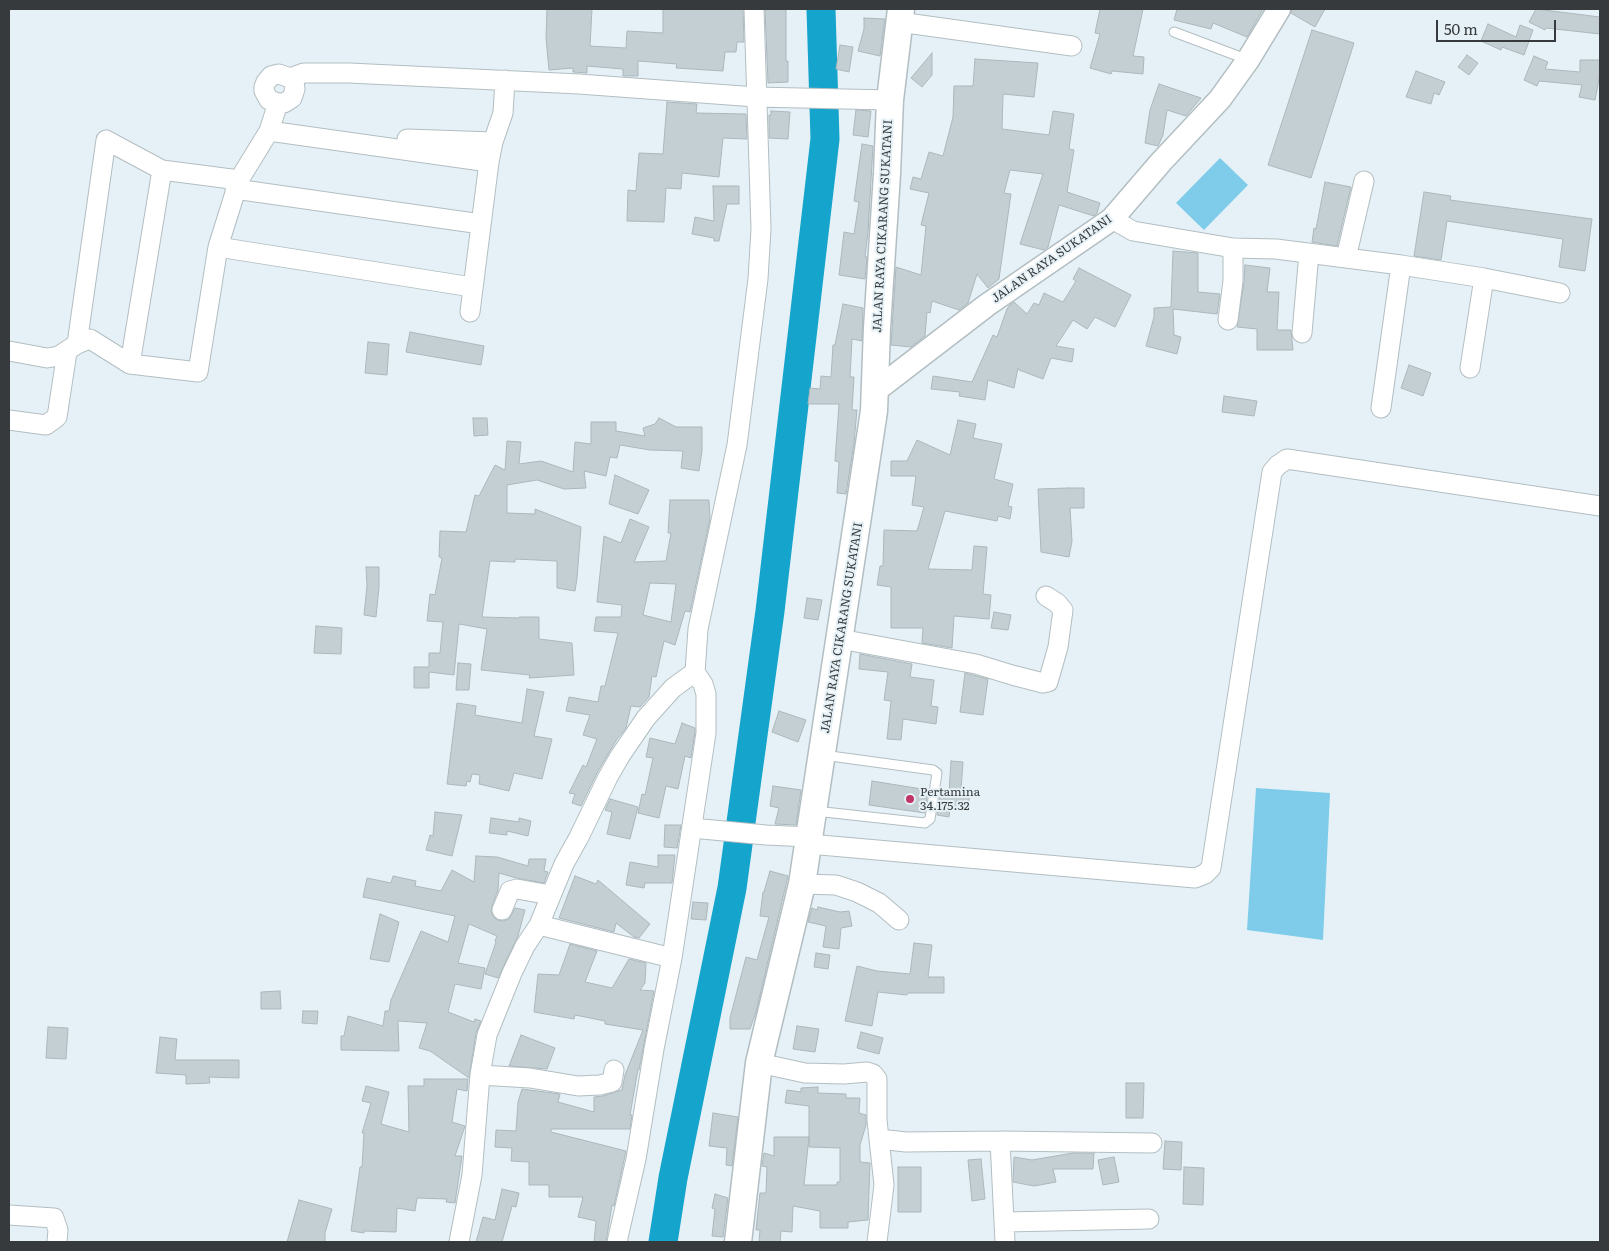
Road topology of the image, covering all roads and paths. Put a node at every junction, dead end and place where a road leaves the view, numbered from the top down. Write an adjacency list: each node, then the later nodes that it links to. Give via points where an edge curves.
1 (754, 9): 8 (street)
2 (1279, 9): 6 (street, JALAN RAYA SUKATANI)
3 (900, 15): 5 (street); 9 (main road, JALAN RAYA CIKARANG SUKATANI)
4 (1174, 32): 6 (lane)
5 (1072, 46)
6 (1248, 60): 17 (street, JALAN RAYA SUKATANI, via 1220,99)
7 (505, 80): 8 (street); 10 (street, via 304,73 290,78 295,86 294,95 288,101 278,103); 11 (street, via 503,113)
8 (756, 97): 9 (street); 40 (street, via 761,229 758,279 737,445 698,629)
9 (881, 99): 34 (main road, JALAN RAYA CIKARANG SUKATANI, via 887,174)
10 (269, 131): 12 (street); 16 (street)
11 (493, 142): 12 (street, via 403,139); 13 (street)
12 (400, 149): 13 (street)
13 (489, 162): 18 (street)
14 (162, 170): 16 (street); 30 (street, via 106,140); 32 (street)
15 (1364, 182): 22 (street)
16 (237, 185): 18 (street); 19 (street)
17 (1112, 219): 20 (street, via 1133,231); 34 (street, JALAN RAYA SUKATANI, via 986,305)
18 (481, 224): 25 (street)
19 (218, 247): 25 (street); 32 (street, via 198,372)
20 (1233, 248): 21 (street); 28 (street)
21 (1309, 253): 22 (street); 29 (street)
22 (1346, 258): 23 (street)
23 (1401, 265): 24 (street); 35 (street)
24 (1484, 278): 26 (street); 33 (street)
25 (472, 287): 27 (street)
26 (1560, 293)
27 (470, 312)
28 (1228, 320)
29 (1302, 333)
30 (72, 348): 31 (street, via 59,356 47,358); 32 (street, via 90,339); 36 (street, via 57,417 46,425)
31 (9, 351)
32 (130, 364)
33 (1470, 368)
34 (875, 391): 39 (main road, JALAN RAYA CIKARANG SUKATANI)
35 (1381, 408)
36 (9, 420)
37 (1600, 506): 44 (street, via 1287,459 1278,464 1272,472 1211,868 1205,874 1195,878)
38 (1046, 596): 39 (street, via 1063,610 1058,647 1048,682 976,664)
39 (840, 639): 41 (main road, JALAN RAYA CIKARANG SUKATANI)
40 (695, 672): 43 (street, via 703,684 707,704); 46 (street, via 674,688 652,712 620,756)
41 (823, 755): 42 (main road, JALAN RAYA CIKARANG SUKATANI); 42 (lane, via 937,772 930,819 925,823)
42 (814, 811): 44 (main road, JALAN RAYA CIKARANG SUKATANI)
43 (692, 828): 44 (street); 50 (street)
44 (810, 841): 45 (main road, JALAN RAYA CIKARANG SUKATANI)
45 (802, 884): 48 (street, via 836,885 857,892 879,903); 51 (main road, JALAN RAYA CIKARANG SUKATANI)
46 (550, 895): 47 (street, via 517,889 510,891); 49 (street)
47 (502, 910)
48 (899, 920)
49 (539, 925): 50 (street); 53 (street, via 525,946 488,1035)
50 (672, 958): 62 (street, via 636,1159)
51 (759, 1063): 54 (street, via 805,1072 873,1074 877,1079); 63 (main road, JALAN RAYA CIKARANG SUKATANI)
52 (614, 1070): 53 (street, via 612,1082 578,1086 530,1078)
53 (480, 1076): 61 (street, via 472,1174)
54 (880, 1139): 55 (street, via 906,1142); 64 (street, via 884,1185)
55 (1000, 1141): 56 (street); 59 (street)
56 (1152, 1143)
57 (9, 1215): 60 (street, via 54,1218)
58 (1149, 1219): 59 (street)
59 (1005, 1222): 65 (street)
60 (57, 1242)
61 (459, 1242)
62 (617, 1242)
63 (738, 1242)
64 (877, 1242)
65 (1005, 1242)

